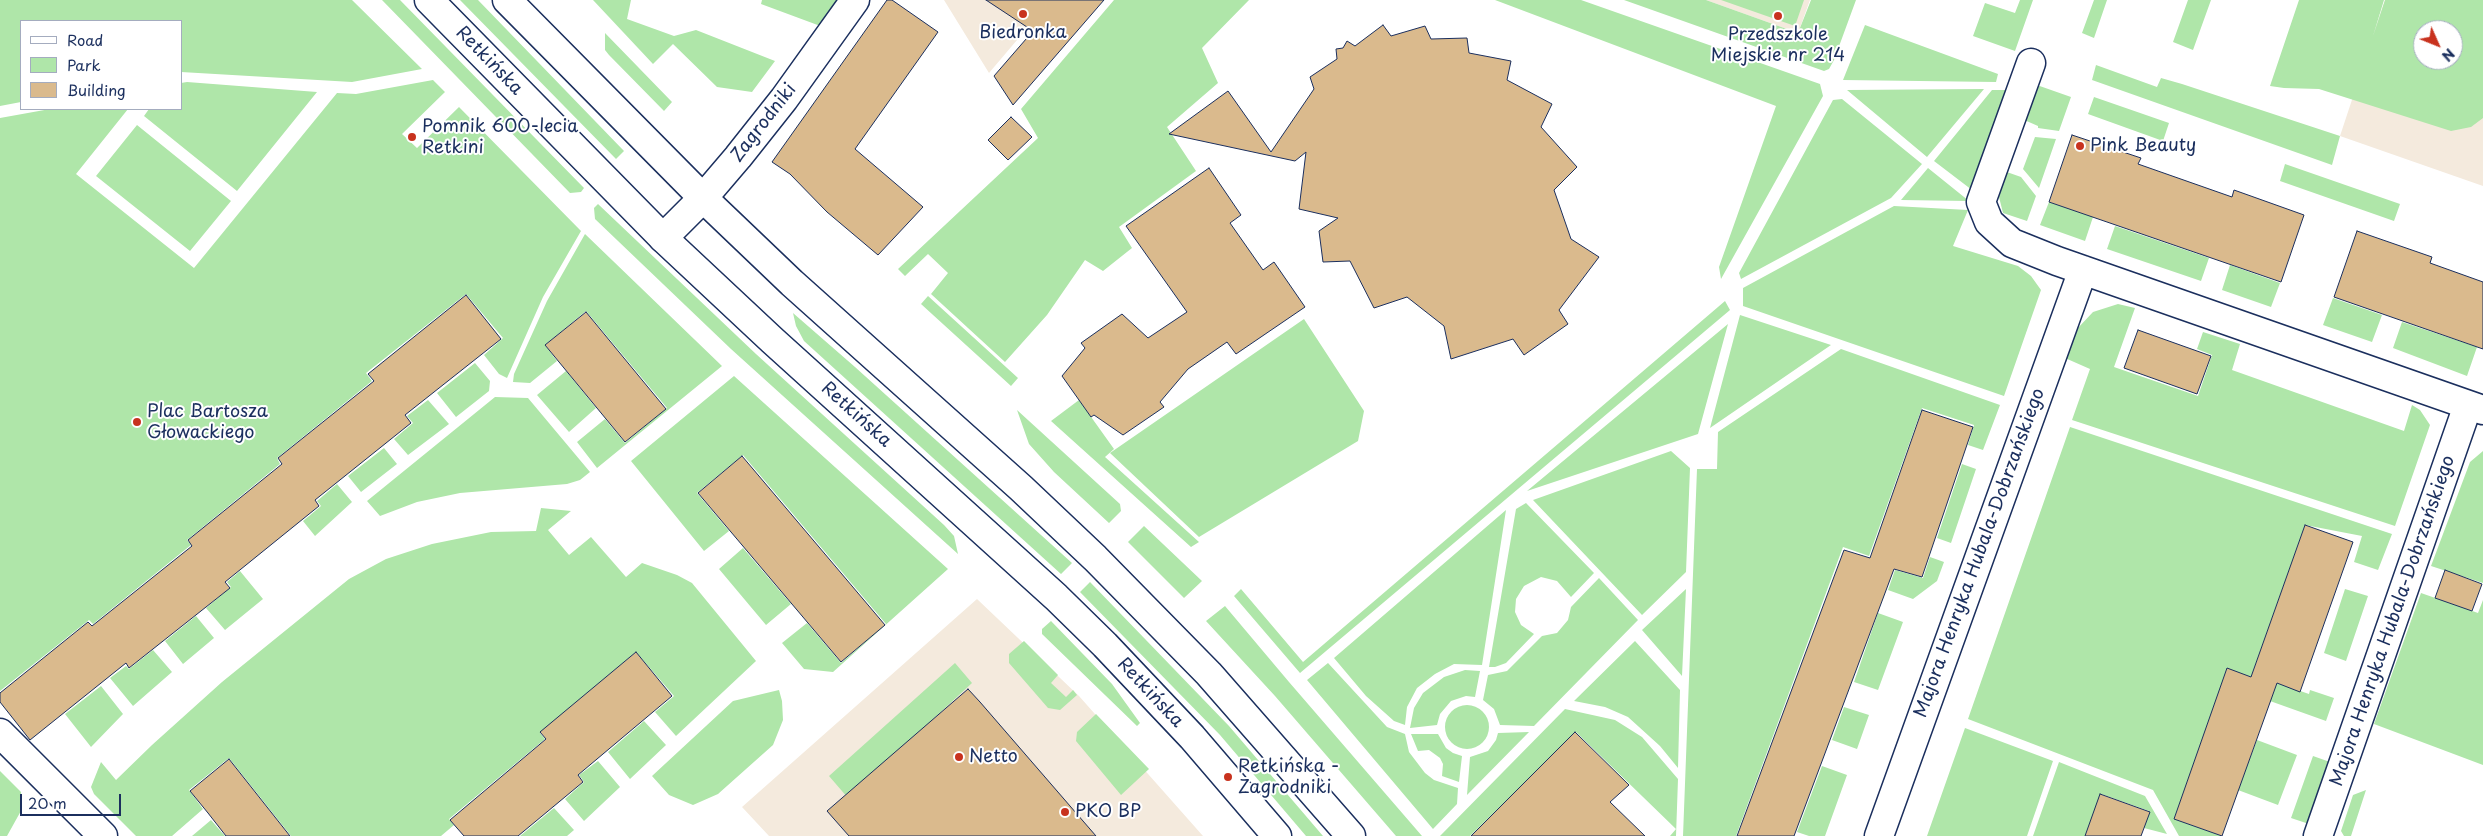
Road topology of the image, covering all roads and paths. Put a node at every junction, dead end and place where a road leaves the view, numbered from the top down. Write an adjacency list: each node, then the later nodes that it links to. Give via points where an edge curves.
1 (429, 0): 6 (street, Retkińska)
2 (507, 0): 5 (street)
3 (855, 0): 5 (street, Zagrodniki, via 784,99)
4 (2030, 63): 7 (street, Majora Henryka Hubala-Dobrzańskiego, via 1981,202 1989,222 2012,243)
5 (703, 198): 6 (street, Zagrodniki); 12 (street, via 1095,558 1209,674)
6 (663, 238): 11 (street, Retkińska, via 1084,625 1192,737)
7 (2082, 270): 8 (street, Majora Henryka Hubala-Dobrzańskiego); 13 (street, Majora Henryka Hubala-Dobrzańskiego)
8 (2476, 408): 14 (street, Majora Henryka Hubala-Dobrzańskiego)
9 (0, 733): 10 (street)
10 (102, 836)
11 (1277, 836)
12 (1351, 836)
13 (1879, 836)
14 (2318, 836)

